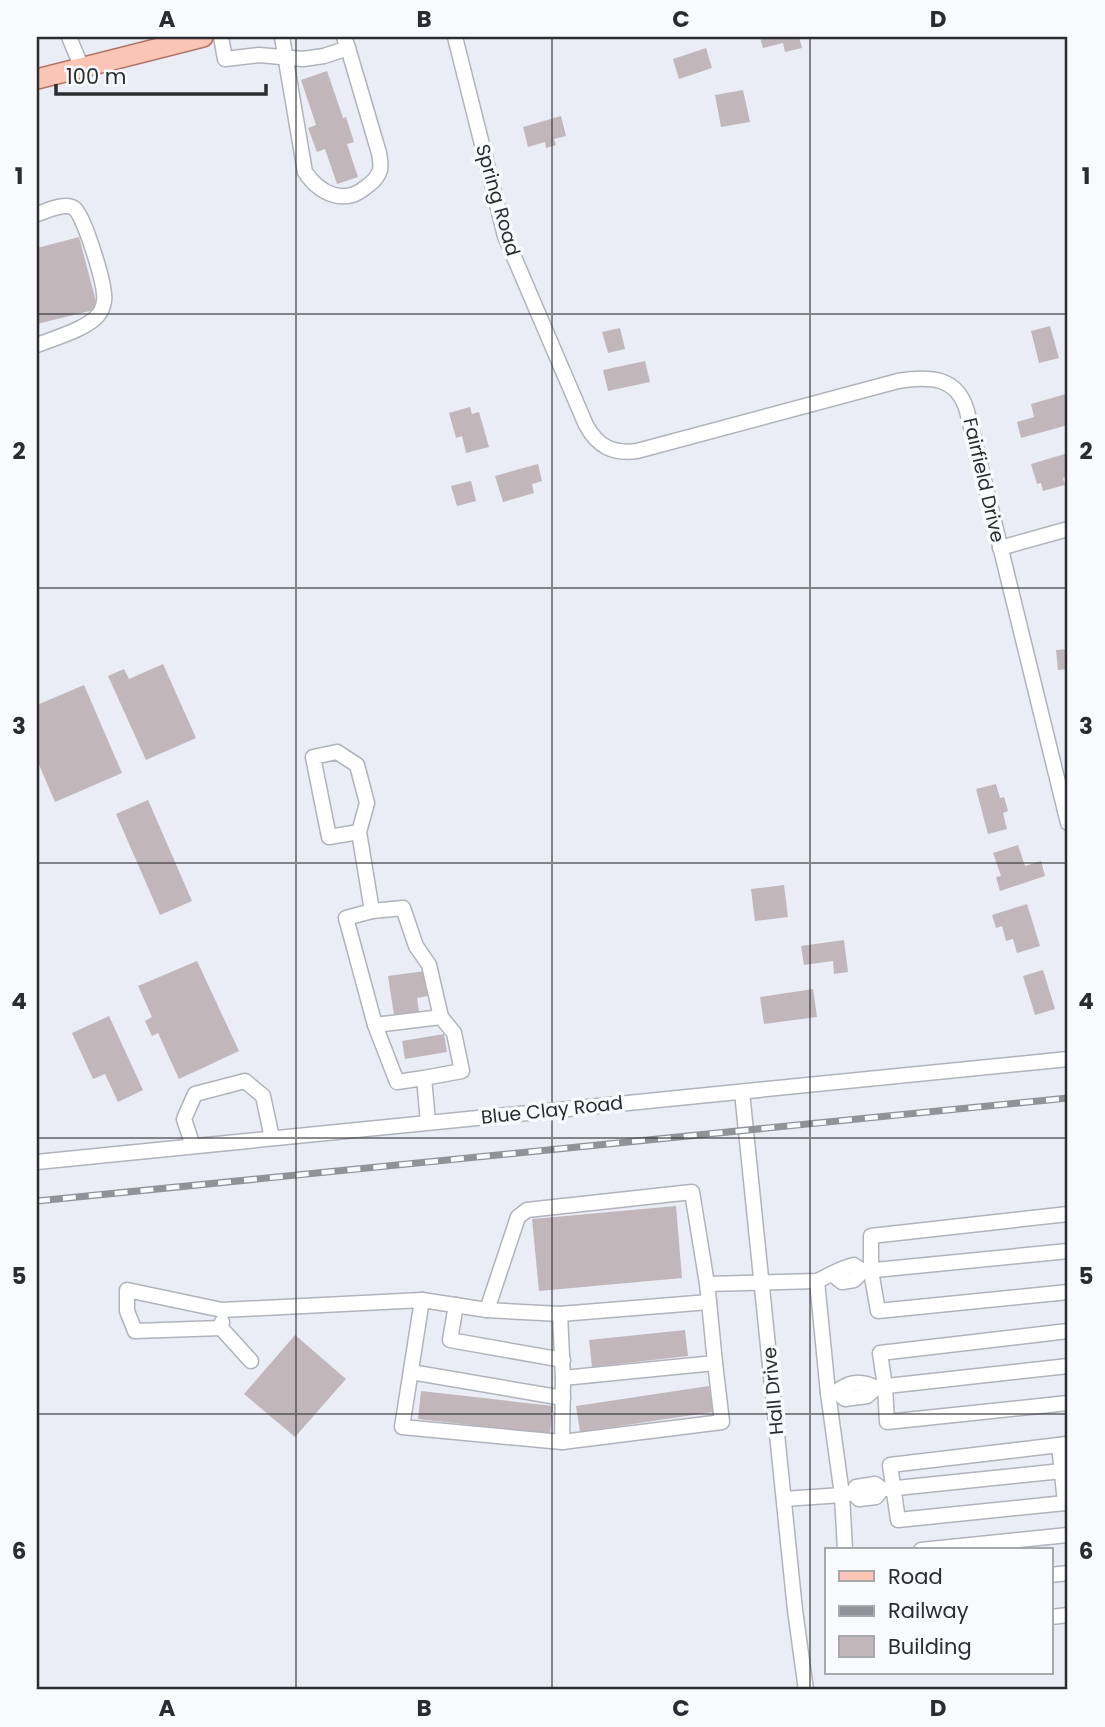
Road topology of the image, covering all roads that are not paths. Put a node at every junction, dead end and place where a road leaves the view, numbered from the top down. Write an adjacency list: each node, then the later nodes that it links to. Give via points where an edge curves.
1 (69, 37): 8 (street)
2 (203, 37): 8 (main road)
3 (221, 37): 7 (street, via 225,59)
4 (282, 37): 7 (street)
5 (455, 37): 12 (street, Spring Road, via 505,236)
6 (346, 43): 7 (street, via 314,58); 7 (street, via 380,169 363,191 347,197 324,192 305,172)
7 (287, 58)
8 (82, 68): 9 (main road)
9 (37, 79)
10 (37, 213): 11 (street, via 64,206 73,207 80,215 104,293 103,306 89,323)
11 (37, 345)
12 (557, 358): 14 (street, Fairfield Drive, via 591,435 615,452 898,381 941,380 959,393 965,404)
13 (1068, 529): 14 (street)
14 (1000, 548): 15 (street, Fairfield Drive)
15 (1068, 823)
16 (359, 832): 16 (street, via 367,803 357,765 337,752 313,757 329,837); 17 (street)
17 (372, 911): 18 (street, via 403,908 416,946 429,965); 19 (street, via 346,918)
18 (441, 1017): 19 (street); 21 (street, via 454,1033 462,1071)
19 (375, 1026): 21 (street, via 397,1082)
20 (1068, 1059): 22 (street, Blue Clay Road)
21 (424, 1078): 23 (street)
22 (742, 1092): 23 (street, Blue Clay Road); 30 (street, Hall Drive)
23 (428, 1122): 24 (street, Blue Clay Road)
24 (272, 1138): 25 (street, Blue Clay Road); 25 (street, via 263,1096 245,1081 195,1094 184,1119)
25 (193, 1146): 26 (street, Blue Clay Road)
26 (37, 1162)
27 (1068, 1214): 29 (street, via 871,1236)
28 (1068, 1251): 29 (street)
29 (867, 1271): 31 (street, via 855,1280 842,1282 832,1275); 33 (street, via 878,1311)
30 (763, 1281): 31 (street); 32 (street); 57 (street, Hall Drive)
31 (817, 1281): 49 (street)
32 (707, 1284): 35 (street); 38 (street, via 692,1192 527,1210 518,1217)
33 (1068, 1292)
34 (422, 1300): 36 (street); 37 (street); 46 (street)
35 (709, 1302): 39 (street); 44 (street)
36 (456, 1306): 38 (street); 42 (street, via 450,1340)
37 (222, 1310): 40 (street); 40 (street, via 127,1290 127,1311 135,1331)
38 (486, 1310): 39 (street)
39 (560, 1314): 42 (street)
40 (221, 1328): 43 (street)
41 (1068, 1331): 48 (street, via 880,1353)
42 (563, 1360): 47 (street)
43 (251, 1361)
44 (715, 1363): 47 (street); 52 (street, via 722,1422)
45 (1068, 1366): 48 (street)
46 (411, 1372): 50 (street); 52 (street, via 402,1427)
47 (564, 1378): 50 (street)
48 (881, 1387): 49 (street, via 867,1396 845,1399); 51 (street, via 887,1422)
49 (832, 1393): 56 (street)
50 (563, 1398): 52 (street)
51 (1068, 1403)
52 (562, 1442)
53 (1063, 1445): 54 (street); 55 (street, via 890,1465)
54 (1062, 1471): 55 (street); 58 (street)
55 (888, 1489): 56 (street, via 876,1497 859,1499); 58 (street, via 898,1520)
56 (847, 1494): 57 (street); 60 (street)
57 (784, 1499): 62 (street, Hall Drive)
58 (1067, 1502)
59 (1068, 1535): 61 (street)
60 (845, 1548)
61 (941, 1548)
62 (806, 1690)

